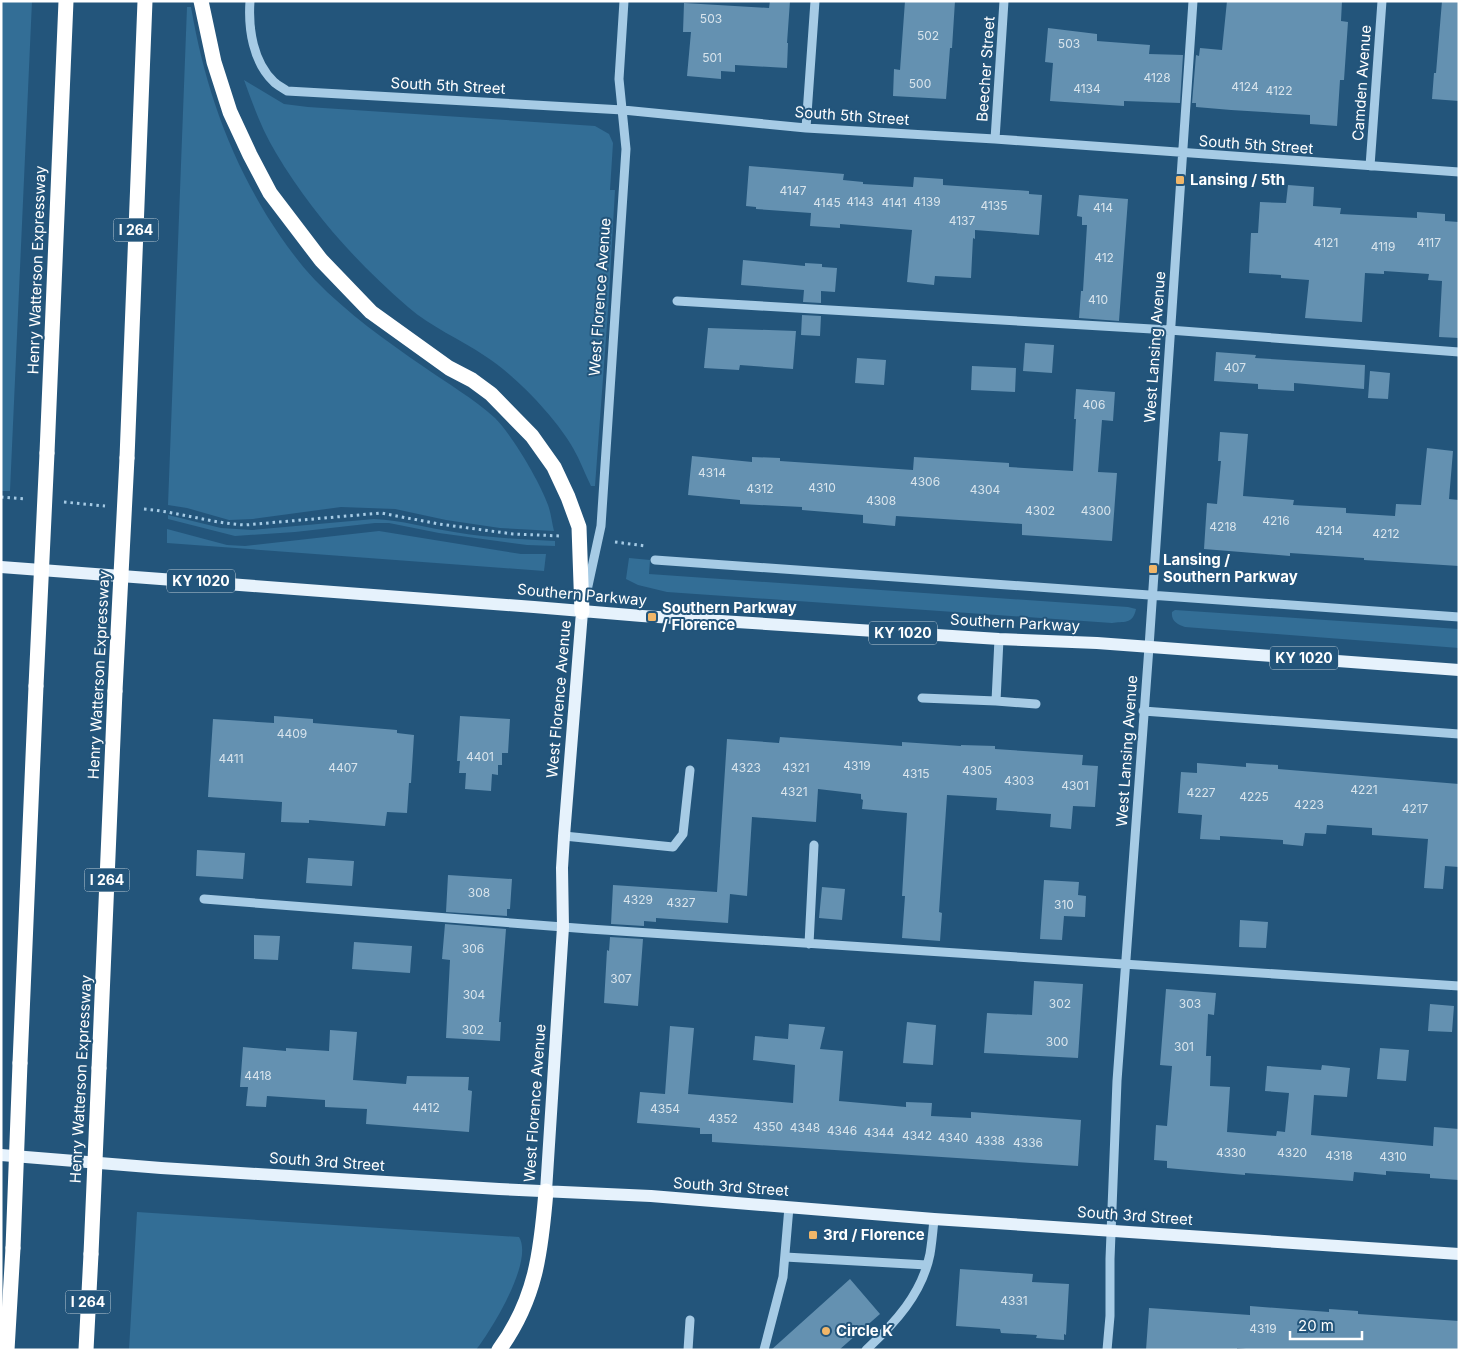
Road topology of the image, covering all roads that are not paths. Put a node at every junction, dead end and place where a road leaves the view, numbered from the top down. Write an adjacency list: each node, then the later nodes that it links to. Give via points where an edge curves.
1 (66, 1): 49 (highway, Henry Watterson Expressway, bridge)
2 (145, 1): 50 (highway, Henry Watterson Expressway / I 264, bridge)
3 (201, 1): 22 (highway, via 230,112 270,193 281,208 321,260 371,312 491,394 532,436 554,467 579,528)
4 (250, 1): 10 (street, South 5th Street, via 248,22 258,60 274,82 287,91)
5 (624, 1): 10 (street, West Florence Avenue, via 619,79)
6 (815, 1): 11 (street)
7 (1004, 1): 12 (street, Beecher Street)
8 (1193, 1): 13 (street, West Lansing Avenue)
9 (1382, 1): 14 (street, Camden Avenue)
10 (623, 110): 11 (street, South 5th Street); 22 (street, West Florence Avenue, via 626,149 601,526)
11 (806, 128): 12 (street, South 5th Street)
12 (995, 139): 13 (street, South 5th Street)
13 (1182, 154): 14 (street, South 5th Street); 17 (street, West Lansing Avenue)
14 (1370, 166): 15 (street, South 5th Street)
15 (1459, 172)
16 (677, 301): 17 (street)
17 (1170, 330): 18 (street); 21 (street, West Lansing Avenue)
18 (1459, 352)
19 (655, 560): 21 (street)
20 (1, 567): 22 (main road, Southern Parkway / KY 1020)
21 (1152, 596): 23 (street); 25 (street, West Lansing Avenue)
22 (582, 612): 24 (main road, Southern Parkway / KY 1020); 33 (main road, West Florence Avenue)
23 (1459, 617)
24 (999, 639): 25 (main road, Southern Parkway / KY 1020); 28 (street)
25 (1149, 647): 26 (main road, Southern Parkway / KY 1020); 30 (street, West Lansing Avenue)
26 (1459, 670)
27 (922, 698): 28 (street)
28 (996, 701): 29 (street)
29 (1036, 704)
30 (1144, 711): 31 (street); 38 (street, West Lansing Avenue)
31 (1459, 734)
32 (690, 770): 33 (street, via 683,834 673,847)
33 (564, 836): 36 (main road, West Florence Avenue)
34 (814, 844): 37 (street)
35 (204, 899): 36 (street)
36 (563, 927): 37 (street); 41 (main road, West Florence Avenue)
37 (809, 944): 38 (street)
38 (1125, 965): 39 (street); 44 (street, West Lansing Avenue)
39 (1459, 986)
40 (1, 1155): 41 (main road, South 3rd Street)
41 (546, 1192): 42 (main road, South 3rd Street); 51 (highway, via 542,1244 535,1276)
42 (789, 1207): 43 (main road, South 3rd Street); 46 (street)
43 (934, 1219): 44 (main road, South 3rd Street); 47 (street)
44 (1111, 1231): 45 (main road, South 3rd Street); 55 (street, West Lansing Avenue)
45 (1459, 1254)
46 (785, 1257): 47 (street); 53 (street, via 780,1295)
47 (927, 1265): 54 (street, via 919,1287 904,1311)
48 (690, 1320): 52 (street)
49 (7, 1350)
50 (86, 1350)
51 (499, 1350)
52 (688, 1350)
53 (764, 1350)
54 (866, 1350)
55 (1107, 1350)

